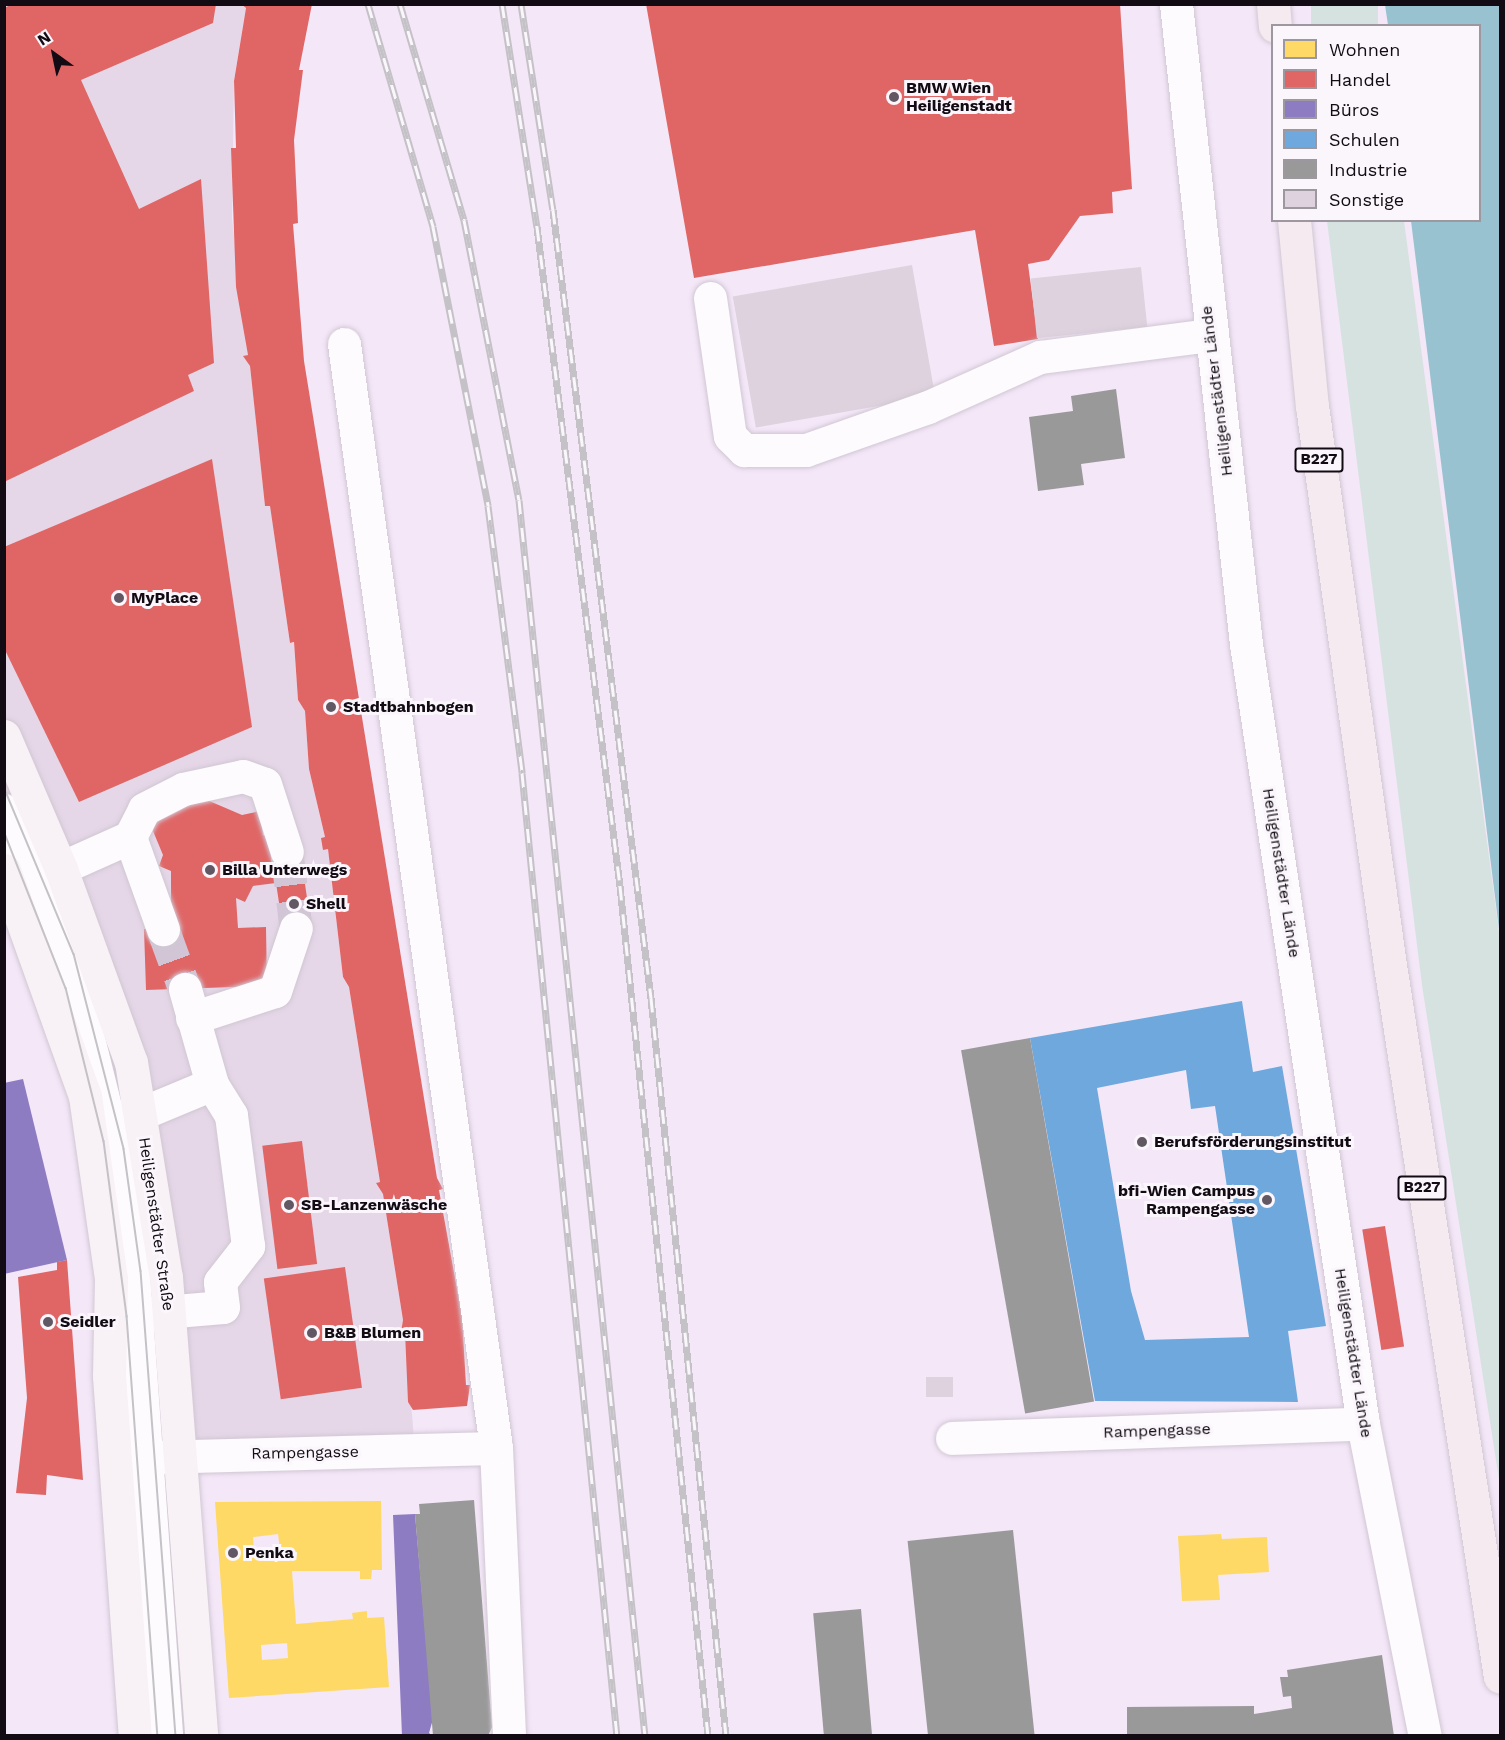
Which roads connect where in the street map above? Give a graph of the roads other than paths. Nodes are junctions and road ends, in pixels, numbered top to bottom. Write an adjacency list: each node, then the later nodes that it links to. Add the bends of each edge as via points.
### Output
1 (1176, 4): 4 (street, Heiligenstädter Lände)
2 (1294, 222): 23 (highway, B227, via 1312,406 1392,977)
3 (710, 298): 4 (street, via 730,436 744,450 806,450 928,407 1041,357)
4 (1210, 335): 17 (street, Heiligenstädter Lände, via 1246,644)
5 (344, 345): 19 (street)
6 (4, 736): 10 (main road, Heiligenstädter Straße)
7 (4, 810): 10 (street)
8 (130, 837): 9 (street, via 144,809 183,789 243,776 265,784); 10 (street); 12 (street)
9 (286, 852)
10 (29, 877): 14 (main road, Heiligenstädter Straße, via 85,1096); 14 (main road, Heiligenstädter Straße, via 131,1062)
11 (296, 928): 13 (street, via 275,991 189,1004)
12 (163, 929)
13 (213, 1084): 14 (street); 15 (street, via 231,1115 248,1246 220,1282 223,1306)
14 (113, 1118): 15 (main road, Heiligenstädter Straße); 16 (main road, Heiligenstädter Straße, via 111,1279)
15 (168, 1312): 16 (street); 20 (main road, Heiligenstädter Straße)
16 (123, 1316): 21 (street); 22 (main road, Heiligenstädter Straße)
17 (1363, 1424): 18 (street, Rampengasse); 28 (street, Heiligenstädter Lände)
18 (951, 1438)
19 (496, 1448): 20 (street, Rampengasse); 27 (street)
20 (182, 1455): 21 (street, Rampengasse); 26 (main road, Heiligenstädter Straße)
21 (146, 1457): 22 (street, Rampengasse); 25 (street)
22 (114, 1459): 24 (main road, Heiligenstädter Straße)
23 (1500, 1677)
24 (135, 1736)
25 (166, 1736)
26 (201, 1736)
27 (508, 1736)
28 (1425, 1736)

